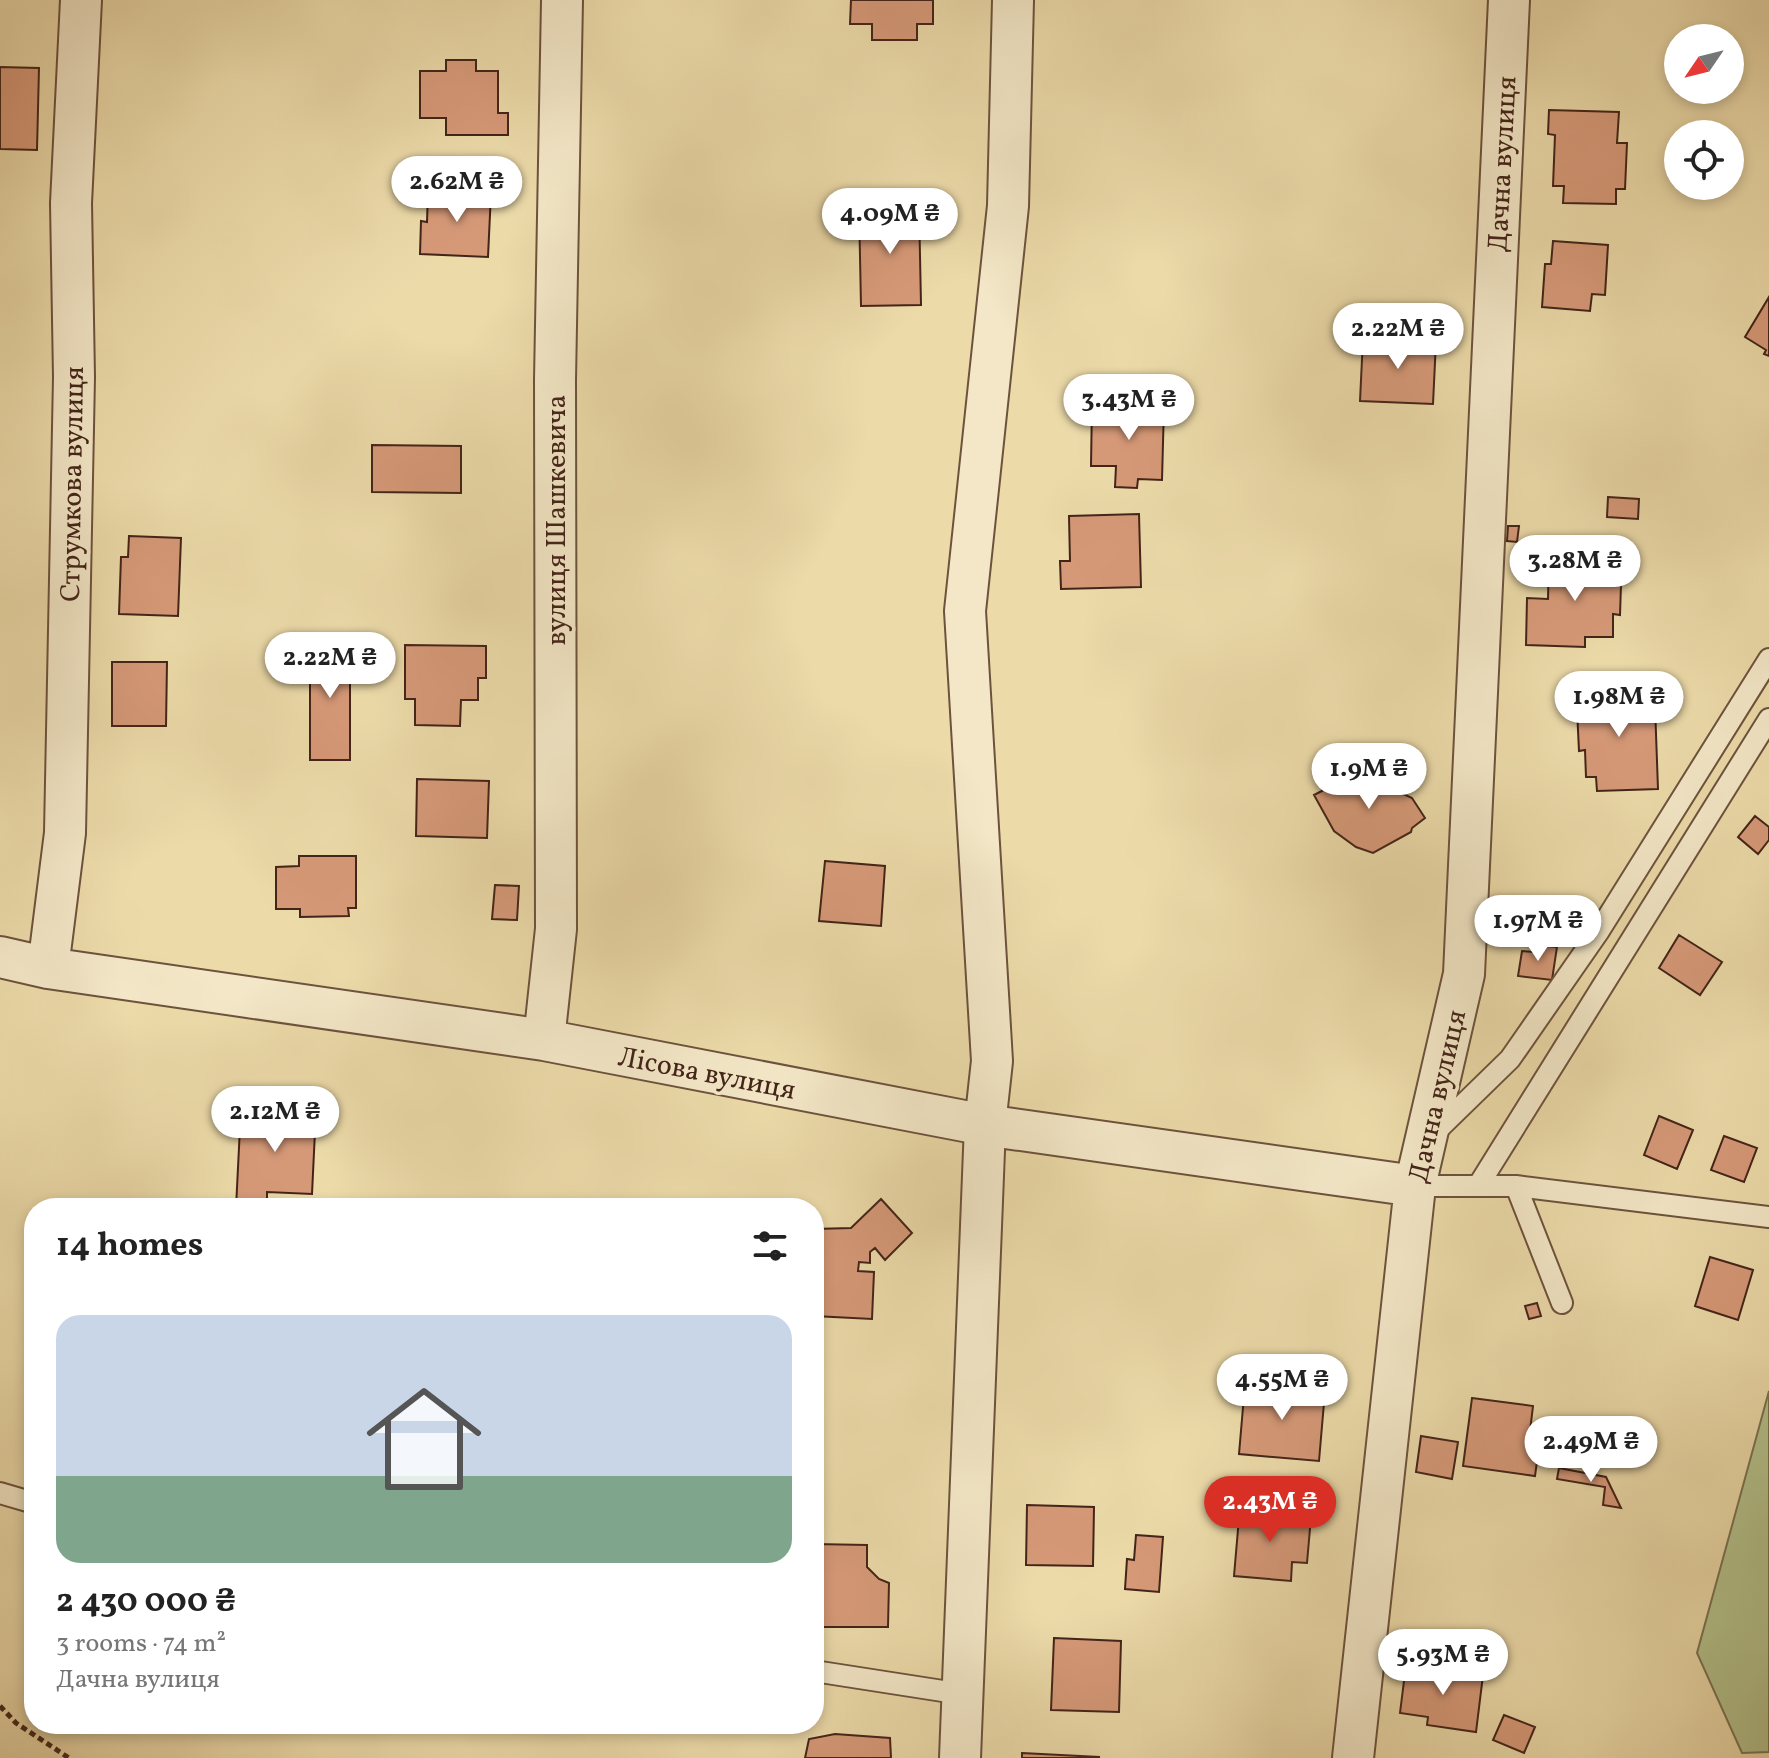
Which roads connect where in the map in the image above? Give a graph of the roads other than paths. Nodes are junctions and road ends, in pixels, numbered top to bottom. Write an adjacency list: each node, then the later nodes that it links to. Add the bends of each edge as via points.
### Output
1 (81, 0): 8 (street, Струмкова вулиця, via 71,203 74,377 65,833)
2 (562, 0): 9 (street, вулиця Шашкевича, via 555,380 556,929)
3 (1013, 0): 10 (street, via 1008,206 965,611 992,1061)
4 (1509, 0): 11 (street, Дачна вулиця, via 1464,974)
5 (1769, 659): 11 (lane, via 1599,931 1510,1059)
6 (1769, 719): 13 (lane)
7 (0, 957): 8 (street, Лісова вулиця)
8 (48, 968): 9 (street, Лісова вулиця)
9 (544, 1040): 10 (street, Лісова вулиця)
10 (985, 1125): 12 (street, Лісова вулиця); 20 (street)
11 (1425, 1143): 12 (street, Дачна вулиця)
12 (1415, 1186): 13 (lane); 22 (street, Дачна вулиця)
13 (1478, 1186): 14 (lane)
14 (1516, 1186): 15 (lane); 16 (lane)
15 (1769, 1217)
16 (1562, 1303)
17 (0, 1493): 18 (lane)
18 (24, 1500)
19 (824, 1673): 20 (lane)
20 (962, 1694): 21 (street)
21 (960, 1758)
22 (1353, 1758)

